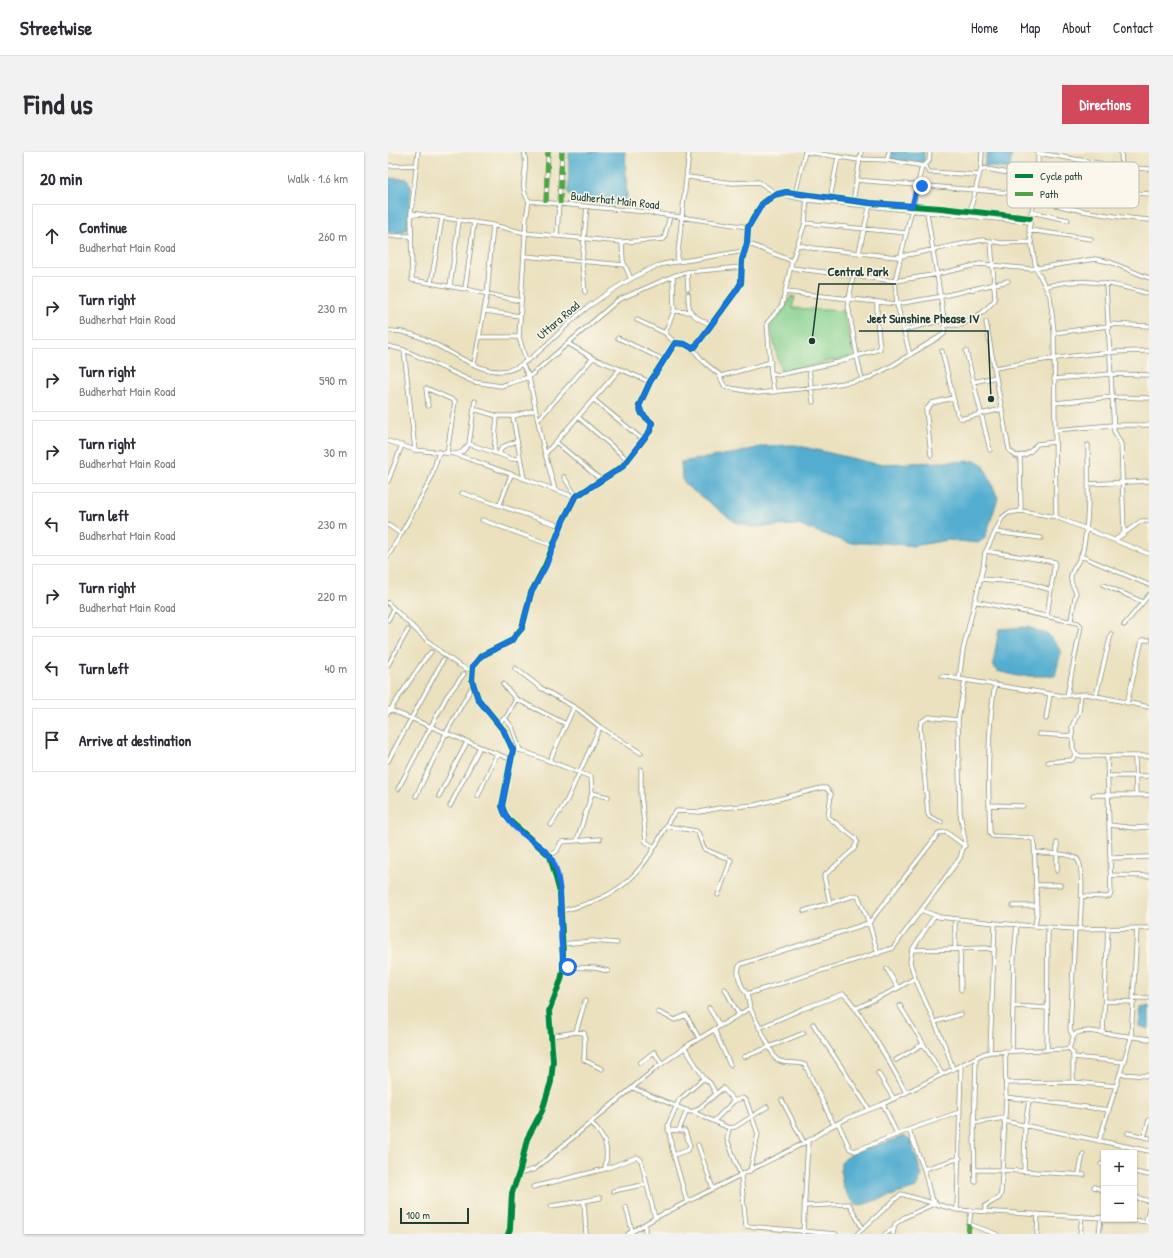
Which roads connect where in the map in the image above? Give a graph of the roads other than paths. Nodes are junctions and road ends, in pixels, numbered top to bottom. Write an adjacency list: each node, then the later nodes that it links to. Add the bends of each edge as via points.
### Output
1 (418, 152): 18 (street)
2 (524, 152): 38 (street, via 526,157 523,188)
3 (548, 152): 40 (street)
4 (562, 152): 42 (street)
5 (690, 152): 26 (street)
6 (806, 152): 13 (street); 30 (street)
7 (861, 152): 14 (street)
8 (889, 152): 15 (street)
9 (930, 152): 20 (street, via 929,161)
10 (982, 152): 21 (street)
11 (1038, 152): 16 (street)
12 (1121, 152): 17 (street)
13 (838, 157): 14 (street); 39 (street)
14 (859, 159): 15 (street); 27 (street)
15 (887, 160): 20 (street)
16 (1094, 162)
17 (1122, 162)
18 (417, 165): 19 (street); 51 (street)
19 (388, 166)
20 (923, 166): 25 (street, via 929,172); 28 (street)
21 (981, 168): 24 (street); 25 (street)
22 (1139, 168): 23 (street)
23 (1149, 169)
24 (1007, 172)
25 (979, 175): 29 (street)
26 (688, 176): 33 (street, via 733,183 759,182); 55 (street)
27 (856, 180): 28 (street); 41 (street)
28 (917, 186): 29 (street); 46 (street)
29 (975, 190): 31 (street); 49 (street)
30 (796, 193): 33 (street); 35 (street); 36 (street)
31 (1007, 193)
32 (1139, 193): 34 (street)
33 (776, 194): 36 (street); 63 (street, via 762,204)
34 (1149, 194)
35 (808, 195): 37 (street); 39 (street)
36 (795, 198): 37 (street)
37 (807, 200): 39 (street); 61 (street)
38 (530, 201): 40 (street, Budherhat Main Road); 66 (street)
39 (830, 201): 41 (street)
40 (546, 202): 42 (street, Budherhat Main Road)
41 (853, 203): 43 (street)
42 (560, 204): 44 (street, Budherhat Main Road); 68 (street)
43 (870, 205): 46 (street); 64 (street)
44 (587, 206): 53 (street, Budherhat Main Road); 71 (street)
45 (926, 207): 46 (street); 49 (street); 52 (street)
46 (912, 208): 52 (street); 67 (street)
47 (1032, 208): 50 (street)
48 (1067, 208): 58 (street, via 1120,218)
49 (970, 211): 56 (street)
50 (1031, 212): 56 (street); 57 (street)
51 (411, 213): 54 (street); 70 (street)
52 (927, 213): 56 (street); 78 (street)
53 (670, 216): 55 (street, Budherhat Main Road); 74 (street, via 664,239)
54 (442, 218): 59 (street); 99 (street)
55 (682, 218): 63 (street, Budherhat Main Road); 85 (street)
56 (1030, 220): 65 (street)
57 (1068, 220)
58 (1149, 220)
59 (459, 221): 60 (street); 102 (street)
60 (474, 223): 62 (street); 104 (street)
61 (805, 223): 64 (street); 77 (street)
62 (493, 225): 66 (street); 110 (street)
63 (748, 228): 76 (street)
64 (864, 230): 67 (street); 80 (street)
65 (1029, 230): 72 (street); 75 (street)
66 (525, 233): 68 (street); 81 (street)
67 (906, 234): 82 (street)
68 (557, 235): 71 (street)
69 (388, 236): 70 (street)
70 (411, 236): 99 (street, via 412,280)
71 (584, 238): 74 (street); 84 (street)
72 (1091, 239)
73 (991, 241): 75 (street); 78 (street, via 982,240); 87 (street)
74 (622, 242): 86 (street)
75 (1031, 242): 90 (street)
76 (747, 243): 79 (street); 83 (street)
77 (799, 245): 80 (street); 83 (street)
78 (934, 250): 82 (street); 92 (street)
79 (743, 252): 85 (street, Uttara Road); 88 (street)
80 (859, 252): 82 (street)
81 (524, 256): 84 (street); 113 (street)
82 (901, 256): 97 (street)
83 (792, 261): 89 (street)
84 (582, 262): 86 (street); 106 (street)
85 (677, 262): 96 (street, Uttara Road, via 657,266)
86 (624, 265): 96 (street)
87 (993, 265): 90 (street, via 1025,270); 92 (street, via 980,264); 100 (street)
88 (742, 267): 91 (street); 123 (street, via 741,283)
89 (791, 268): 94 (street); 107 (street)
90 (1036, 268): 95 (street, via 1095,259 1110,262); 103 (street)
91 (687, 272): 93 (street); 105 (street)
92 (938, 274): 97 (street); 111 (street)
93 (673, 276): 117 (street); 135 (street, via 618,300)
94 (853, 276): 97 (street); 112 (street)
95 (1149, 278)
96 (631, 279): 148 (street, Uttara Road, via 590,305)
97 (895, 281): 115 (street)
98 (1008, 281): 100 (street)
99 (431, 283): 102 (street)
100 (995, 284): 111 (street); 124 (street, via 995,300 982,313 962,326)
101 (1106, 285): 103 (street, via 1084,281); 109 (street); 125 (street)
102 (450, 286): 104 (street)
103 (1046, 286): 130 (street, via 1052,304)
104 (465, 289): 110 (street)
105 (688, 289)
106 (585, 292)
107 (785, 292): 112 (street); 149 (street, via 782,305 767,323)
108 (688, 294): 118 (street)
109 (1149, 294)
110 (488, 295): 113 (street); 116 (street)
111 (941, 297): 115 (street); 121 (street)
112 (848, 299): 114 (street); 144 (street)
113 (521, 301): 119 (street)
114 (878, 302): 115 (street); 144 (street, via 880,349)
115 (897, 304): 127 (street)
116 (484, 311): 119 (street); 131 (street)
117 (674, 311): 118 (street); 129 (street)
118 (690, 312): 123 (street)
119 (520, 316): 132 (street)
120 (637, 320): 129 (street)
121 (944, 320): 124 (street); 127 (street)
122 (986, 322): 153 (street)
123 (710, 325): 137 (street, via 699,343)
124 (945, 325): 143 (street, via 944,334)
125 (1108, 325): 126 (street); 130 (street); 141 (street)
126 (1149, 326)
127 (904, 330): 143 (street)
128 (388, 331): 150 (street, Uttara Road, via 396,330 418,336)
129 (665, 333): 134 (street)
130 (1054, 333): 146 (street)
131 (480, 337): 132 (street); 150 (street)
132 (519, 337): 148 (street)
133 (618, 338): 147 (street)
134 (675, 343): 137 (street); 147 (street)
135 (569, 344): 145 (street); 160 (street)
136 (388, 346): 138 (street)
137 (692, 348): 158 (street)
138 (404, 350): 160 (street, via 474,382 501,386); 194 (street)
139 (942, 351): 168 (street)
140 (966, 351): 164 (street)
141 (1110, 351): 142 (street); 146 (street); 156 (street)
142 (1149, 351)
143 (910, 355): 162 (street)
144 (857, 356): 152 (street); 162 (street)
145 (593, 358): 154 (street); 182 (street)
146 (1053, 358): 153 (street); 161 (street)
147 (664, 360): 163 (street)
148 (526, 361): 151 (street, Uttara Road)
149 (771, 362): 155 (street); 158 (street, via 724,376)
150 (474, 364): 151 (street, Uttara Road, via 492,370 509,370)
151 (522, 364): 160 (street)
152 (809, 368): 155 (street); 165 (street)
153 (994, 368): 159 (street)
154 (620, 369): 163 (street); 170 (street)
155 (771, 374): 166 (street)
156 (1110, 374): 157 (street); 161 (street); 167 (street)
157 (1149, 374)
158 (719, 375): 166 (street, via 725,388 758,393)
159 (996, 376): 164 (street); 175 (street)
160 (529, 377): 177 (street)
161 (1054, 378): 173 (street)
162 (862, 380): 165 (street)
163 (650, 382): 186 (street, via 639,406 652,423)
164 (973, 382): 178 (street)
165 (813, 390): 166 (street); 171 (street)
166 (774, 392)
167 (1112, 397): 169 (street); 173 (street); 184 (street)
168 (953, 398): 178 (street, via 960,418); 202 (street, via 932,403 926,410)
169 (1149, 398)
170 (593, 399): 181 (street); 186 (street)
171 (813, 400)
172 (475, 401): 176 (street)
173 (1055, 404): 185 (street)
174 (428, 406): 197 (street, via 426,388 455,401)
175 (1002, 409): 178 (street); 203 (street, via 1009,450)
176 (474, 410): 179 (street); 191 (street)
177 (535, 410): 180 (street); 182 (street)
178 (980, 415): 195 (street)
179 (498, 416): 180 (street); 198 (street)
180 (514, 416): 188 (street)
181 (578, 417): 189 (street); 205 (street)
182 (538, 420): 199 (street)
183 (1149, 424): 184 (street)
184 (1114, 425): 185 (street); 212 (street, via 1114,434 1122,444)
185 (1055, 430): 190 (street)
186 (643, 440): 205 (street)
187 (388, 441): 192 (street)
188 (517, 441): 201 (street, via 502,447); 204 (street)
189 (556, 442): 199 (street); 209 (street)
190 (1056, 442): 203 (street, via 1037,444 1030,453); 219 (street)
191 (469, 444): 198 (street); 200 (street, via 462,452)
192 (402, 445): 194 (street); 210 (street)
193 (1088, 445): 213 (street)
194 (415, 450): 196 (street)
195 (990, 450)
196 (439, 452): 197 (street); 227 (street, via 430,481)
197 (447, 453): 200 (street)
198 (494, 453): 201 (street)
199 (546, 453): 214 (street)
200 (455, 454): 206 (street)
201 (499, 454): 204 (street, via 512,459)
202 (931, 455)
203 (1020, 456): 218 (street)
204 (520, 458): 208 (street)
205 (628, 460): 209 (street)
206 (511, 475): 208 (street); 217 (street)
207 (564, 477): 216 (street)
208 (524, 479): 214 (street)
209 (601, 480): 216 (street)
210 (388, 481)
211 (1149, 481): 212 (street)
212 (1122, 483): 213 (street); 226 (street)
213 (1089, 484): 224 (street)
214 (555, 490): 216 (street)
215 (462, 493): 217 (street)
216 (575, 497): 223 (street)
217 (500, 504): 223 (street)
218 (1021, 511): 219 (street); 225 (street, via 1008,513 1002,518)
219 (1056, 517): 224 (street)
220 (482, 520): 230 (street)
221 (1149, 521): 226 (street, via 1141,521)
222 (388, 525): 227 (street)
223 (561, 526): 230 (street)
224 (1087, 529): 229 (street); 234 (street)
225 (995, 532): 228 (street); 231 (street)
226 (1124, 533): 229 (street)
227 (400, 534): 233 (street)
228 (1041, 538)
229 (1115, 540): 232 (street)
230 (554, 546): 255 (street, via 531,593 522,628 517,636 504,646 481,656)
231 (986, 551): 235 (street); 238 (street, via 1055,562)
232 (1149, 554)
233 (388, 556)
234 (1081, 556): 237 (street); 246 (street, via 1070,578 1076,592)
235 (980, 578): 238 (street, via 1028,583); 240 (street)
236 (1104, 585): 241 (street)
237 (1149, 585)
238 (1051, 590): 244 (street)
239 (1149, 595): 241 (street)
240 (974, 601): 244 (street); 258 (street)
241 (1143, 602): 247 (street)
242 (388, 603): 243 (street)
243 (394, 608): 245 (street); 255 (street, via 445,656 466,670)
244 (1047, 616): 246 (street)
245 (388, 620)
246 (1071, 620): 265 (street, via 1081,626)
247 (1124, 625)
248 (408, 630): 253 (street)
249 (1111, 634): 266 (street)
250 (1149, 640): 268 (street, via 1142,640)
251 (431, 652): 271 (street)
252 (443, 660): 272 (street)
253 (388, 665)
254 (515, 668): 269 (street, via 541,688)
255 (472, 670): 262 (street)
256 (464, 674): 278 (street, via 446,696)
257 (942, 676): 258 (street)
258 (959, 679): 259 (street)
259 (965, 680): 261 (street); 275 (street)
260 (503, 684): 267 (street)
261 (995, 684): 263 (street); 312 (street, via 991,711)
262 (473, 685): 276 (street, via 480,704); 280 (street)
263 (1050, 694): 265 (street); 274 (street)
264 (1081, 694): 265 (street); 266 (street); 282 (street, via 1079,712 1072,726)
265 (1067, 696)
266 (1096, 696): 268 (street)
267 (516, 698): 273 (street); 277 (street)
268 (1127, 702): 270 (street)
269 (574, 707): 277 (street); 279 (street)
270 (1149, 707)
271 (388, 711): 272 (street)
272 (410, 718): 278 (street); 293 (street)
273 (504, 718): 276 (street); 286 (street, via 512,727)
274 (1046, 719)
275 (958, 720): 315 (street, via 929,717 921,722 920,728 928,814); 323 (street, via 960,813)
276 (498, 724): 285 (street)
277 (566, 724): 295 (street)
278 (430, 726): 280 (street); 302 (street)
279 (600, 727): 287 (street); 298 (street)
280 (446, 733): 283 (street); 308 (street)
281 (1039, 734): 282 (street)
282 (1072, 736): 289 (street, via 1073,750)
283 (467, 742): 284 (street); 309 (street)
284 (480, 747): 288 (street); 313 (street)
285 (513, 750): 286 (street); 294 (street)
286 (520, 750): 295 (street)
287 (641, 753)
288 (497, 754): 294 (street); 310 (street)
289 (1076, 754): 290 (street); 296 (street, via 1072,760)
290 (1107, 756): 291 (street); 299 (street)
291 (1135, 756): 292 (street); 300 (street)
292 (1149, 756)
293 (388, 760)
294 (512, 760): 327 (street, via 503,801 504,814 520,832)
295 (550, 760): 298 (street)
296 (1048, 762)
297 (642, 769): 324 (street, via 641,794 646,842)
298 (579, 772): 303 (street, via 591,777); 316 (street, via 567,800)
299 (1107, 776): 300 (street); 305 (street)
300 (1136, 776): 301 (street); 306 (street)
301 (1149, 776)
302 (398, 789)
303 (592, 793): 311 (street); 321 (street)
304 (1093, 795): 305 (street)
305 (1108, 795): 306 (street); 317 (street)
306 (1136, 795): 307 (street)
307 (1149, 795)
308 (416, 796)
309 (439, 796)
310 (478, 796)
311 (608, 797)
312 (989, 805): 314 (street); 325 (street, via 992,836 1032,838)
313 (450, 806)
314 (1022, 806)
315 (941, 822)
316 (551, 825)
317 (1108, 825): 319 (street); 329 (street)
318 (666, 826): 324 (street); 335 (street, via 696,831 704,849 731,860); 337 (street, via 677,811 700,812 755,805 815,788 826,788 831,794 828,817 857,842 854,849 824,876)
319 (1149, 827)
320 (600, 839): 321 (street)
321 (577, 840): 327 (street, via 561,842 558,852)
322 (1056, 843): 326 (street)
323 (965, 846): 340 (street, via 960,858); 345 (street, via 946,832 939,833)
324 (654, 847): 342 (street, via 641,868 618,890 596,902)
325 (1035, 852): 326 (street); 333 (street)
326 (1056, 854): 330 (street); 336 (street, via 1076,858 1080,862)
327 (550, 856): 342 (street, via 558,880)
328 (1149, 857): 329 (street)
329 (1110, 858): 331 (street)
330 (1057, 871)
331 (1111, 875): 332 (street); 336 (street, via 1110,896)
332 (1149, 876)
333 (1036, 885): 334 (street); 339 (street)
334 (1060, 885)
335 (718, 896)
336 (1081, 896): 350 (street)
337 (830, 904): 341 (street); 345 (street, via 858,896)
338 (1013, 906): 339 (street)
339 (1036, 906): 348 (street)
340 (921, 910): 343 (street); 361 (street, via 893,948)
341 (804, 911)
342 (561, 912): 356 (street)
343 (935, 915): 344 (street); 359 (street)
344 (955, 919): 346 (street); 357 (street)
345 (869, 923): 361 (street); 369 (street, via 741,964 738,971)
346 (995, 923): 347 (street); 360 (street)
347 (1017, 924): 348 (street); 375 (street)
348 (1035, 925): 349 (street)
349 (1048, 926): 354 (street); 378 (street)
350 (1080, 928): 351 (street); 354 (street)
351 (1108, 928): 352 (street); 371 (street)
352 (1137, 928): 353 (street); 372 (street)
353 (1149, 928)
354 (1075, 929): 392 (street, via 1070,1030)
355 (617, 943): 356 (street, via 592,941)
356 (562, 944): 362 (street)
357 (955, 946)
358 (960, 949): 359 (street); 360 (street); 368 (street)
359 (912, 950): 365 (street, via 910,962)
360 (994, 950): 403 (street)
361 (878, 954): 369 (street)
362 (563, 967): 364 (street); 391 (street, via 561,980 549,1011)
363 (887, 969): 366 (street)
364 (608, 971)
365 (914, 978): 366 (street); 383 (street)
366 (898, 988): 379 (street)
367 (724, 989): 381 (street)
368 (960, 990)
369 (747, 994): 377 (street)
370 (1149, 998): 372 (street)
371 (1105, 1000): 372 (street); 390 (street)
372 (1134, 1000): 394 (street)
373 (585, 1001): 388 (street)
374 (900, 1006): 396 (street)
375 (1014, 1006): 378 (street); 402 (street)
376 (709, 1008): 385 (street)
377 (750, 1008): 381 (street); 386 (street)
378 (1047, 1008): 400 (street)
379 (855, 1009): 386 (street, via 842,994); 424 (street)
380 (658, 1012): 393 (street, via 675,1020 686,1015)
381 (739, 1014): 385 (street)
382 (961, 1014): 383 (street)
383 (935, 1022): 414 (street)
384 (813, 1024): 434 (street)
385 (720, 1026): 387 (street)
386 (759, 1028): 398 (street)
387 (714, 1030): 393 (street); 411 (street)
388 (576, 1032): 391 (street); 413 (street, via 585,1036 584,1060)
389 (804, 1033): 398 (street)
390 (1103, 1033): 392 (street, via 1079,1031); 394 (street)
391 (551, 1036): 470 (street, via 554,1071 542,1111 527,1139)
392 (1073, 1036): 399 (street)
393 (699, 1038): 397 (street)
394 (1131, 1038): 395 (street); 408 (street)
395 (1149, 1039)
396 (924, 1044): 407 (street); 416 (street)
397 (685, 1048): 410 (street); 419 (street)
398 (769, 1048): 404 (street); 446 (street, via 780,1062 805,1065)
399 (1069, 1048): 400 (street); 406 (street)
400 (1047, 1050): 402 (street)
401 (1006, 1051): 402 (street); 403 (street); 421 (street)
402 (1012, 1051)
403 (990, 1052): 405 (street)
404 (744, 1057)
405 (976, 1057): 412 (street); 445 (street)
406 (1073, 1057): 408 (street); 420 (street)
407 (896, 1060)
408 (1124, 1062): 417 (street)
409 (640, 1063): 410 (street, via 654,1052)
410 (662, 1064): 423 (street)
411 (730, 1065)
412 (961, 1065): 414 (street); 438 (street)
413 (602, 1069)
414 (953, 1069): 416 (street)
415 (878, 1074): 427 (street)
416 (942, 1074): 424 (street)
417 (1120, 1074): 418 (street); 422 (street)
418 (1149, 1076)
419 (704, 1078): 425 (street); 432 (street, via 679,1100)
420 (1073, 1082): 421 (street); 422 (street)
421 (1006, 1083): 426 (street)
422 (1116, 1086): 436 (street)
423 (634, 1088): 432 (street); 443 (street)
424 (906, 1093): 427 (street)
425 (716, 1094): 430 (street, via 723,1088); 437 (street)
426 (1006, 1097): 429 (street); 440 (street)
427 (894, 1099): 431 (street)
428 (782, 1100): 457 (street)
429 (1029, 1100): 436 (street); 447 (street)
430 (734, 1101): 439 (street, via 742,1098 746,1100); 442 (street)
431 (883, 1104): 434 (street); 453 (street)
432 (676, 1106): 435 (street); 449 (street)
433 (767, 1107): 439 (street)
434 (869, 1109): 444 (street)
435 (686, 1110): 437 (street); 450 (street)
436 (1109, 1110): 456 (street)
437 (693, 1112): 442 (street)
438 (960, 1112): 451 (street); 462 (street)
439 (752, 1114): 448 (street, via 735,1127); 467 (street, via 758,1134)
440 (1004, 1119): 445 (street); 447 (street); 466 (street)
441 (1149, 1120): 454 (street)
442 (714, 1121): 448 (street)
443 (591, 1122): 463 (street, via 606,1142); 470 (street, via 529,1172)
444 (838, 1123): 446 (street); 453 (street, via 852,1152)
445 (974, 1123): 465 (street)
446 (834, 1125): 455 (street)
447 (1025, 1126): 456 (street); 468 (street)
448 (729, 1128): 472 (street, via 727,1139)
449 (668, 1130): 450 (street); 461 (street)
450 (679, 1130): 461 (street, via 685,1131 690,1148)
451 (909, 1130): 453 (street); 464 (street)
452 (1128, 1133): 454 (street)
453 (897, 1134)
454 (1147, 1137)
455 (808, 1141): 457 (street); 487 (street)
456 (1100, 1141): 459 (street)
457 (804, 1144): 467 (street)
458 (698, 1145): 477 (street)
459 (1149, 1151)
460 (1083, 1154): 468 (street, via 1081,1175)
461 (674, 1155): 484 (street)
462 (960, 1158): 464 (street); 490 (street)
463 (606, 1169): 474 (street, via 637,1157 641,1160); 475 (street)
464 (924, 1169): 485 (street, via 931,1198)
465 (975, 1170): 466 (street); 473 (street)
466 (1002, 1170): 468 (street); 492 (street, via 1002,1193 999,1198 985,1206)
467 (750, 1171): 472 (street)
468 (1024, 1172)
469 (1137, 1173): 471 (street)
470 (518, 1174): 506 (street, via 512,1193)
471 (1149, 1175)
472 (740, 1176): 477 (street); 505 (street, via 746,1226)
473 (975, 1182)
474 (647, 1184): 479 (street); 496 (street)
475 (533, 1187)
476 (1094, 1187): 478 (street)
477 (713, 1189): 484 (street)
478 (1101, 1189)
479 (613, 1191)
480 (600, 1198): 482 (street)
481 (1137, 1198): 483 (street)
482 (584, 1201): 486 (street); 507 (street)
483 (1149, 1201)
484 (687, 1202): 496 (street)
485 (936, 1203): 490 (street); 502 (street, via 905,1217); 503 (street, via 901,1194)
486 (551, 1206)
487 (804, 1206): 503 (street, via 849,1204); 505 (street)
488 (626, 1207): 504 (street)
489 (1149, 1208): 499 (street)
490 (957, 1210): 491 (street)
491 (970, 1210): 492 (street); 501 (street)
492 (985, 1211): 493 (street)
493 (1038, 1214): 494 (street); 516 (street)
494 (1082, 1216): 495 (street); 517 (street)
495 (1101, 1217)
496 (655, 1218): 500 (street)
497 (1137, 1221): 499 (street)
498 (1101, 1222): 518 (street)
499 (1147, 1222)
500 (645, 1224): 504 (street); 509 (street)
501 (969, 1224): 514 (street); 515 (street)
502 (894, 1228): 512 (street); 513 (street)
503 (863, 1229): 511 (street)
504 (632, 1231): 508 (street)
505 (803, 1233): 510 (street)
506 (508, 1234)
507 (586, 1234)
508 (628, 1234)
509 (645, 1234)
510 (836, 1234)
511 (858, 1234)
512 (885, 1234)
513 (893, 1234)
514 (968, 1234)
515 (996, 1234)
516 (1037, 1234)
517 (1080, 1234)
518 (1099, 1234)

